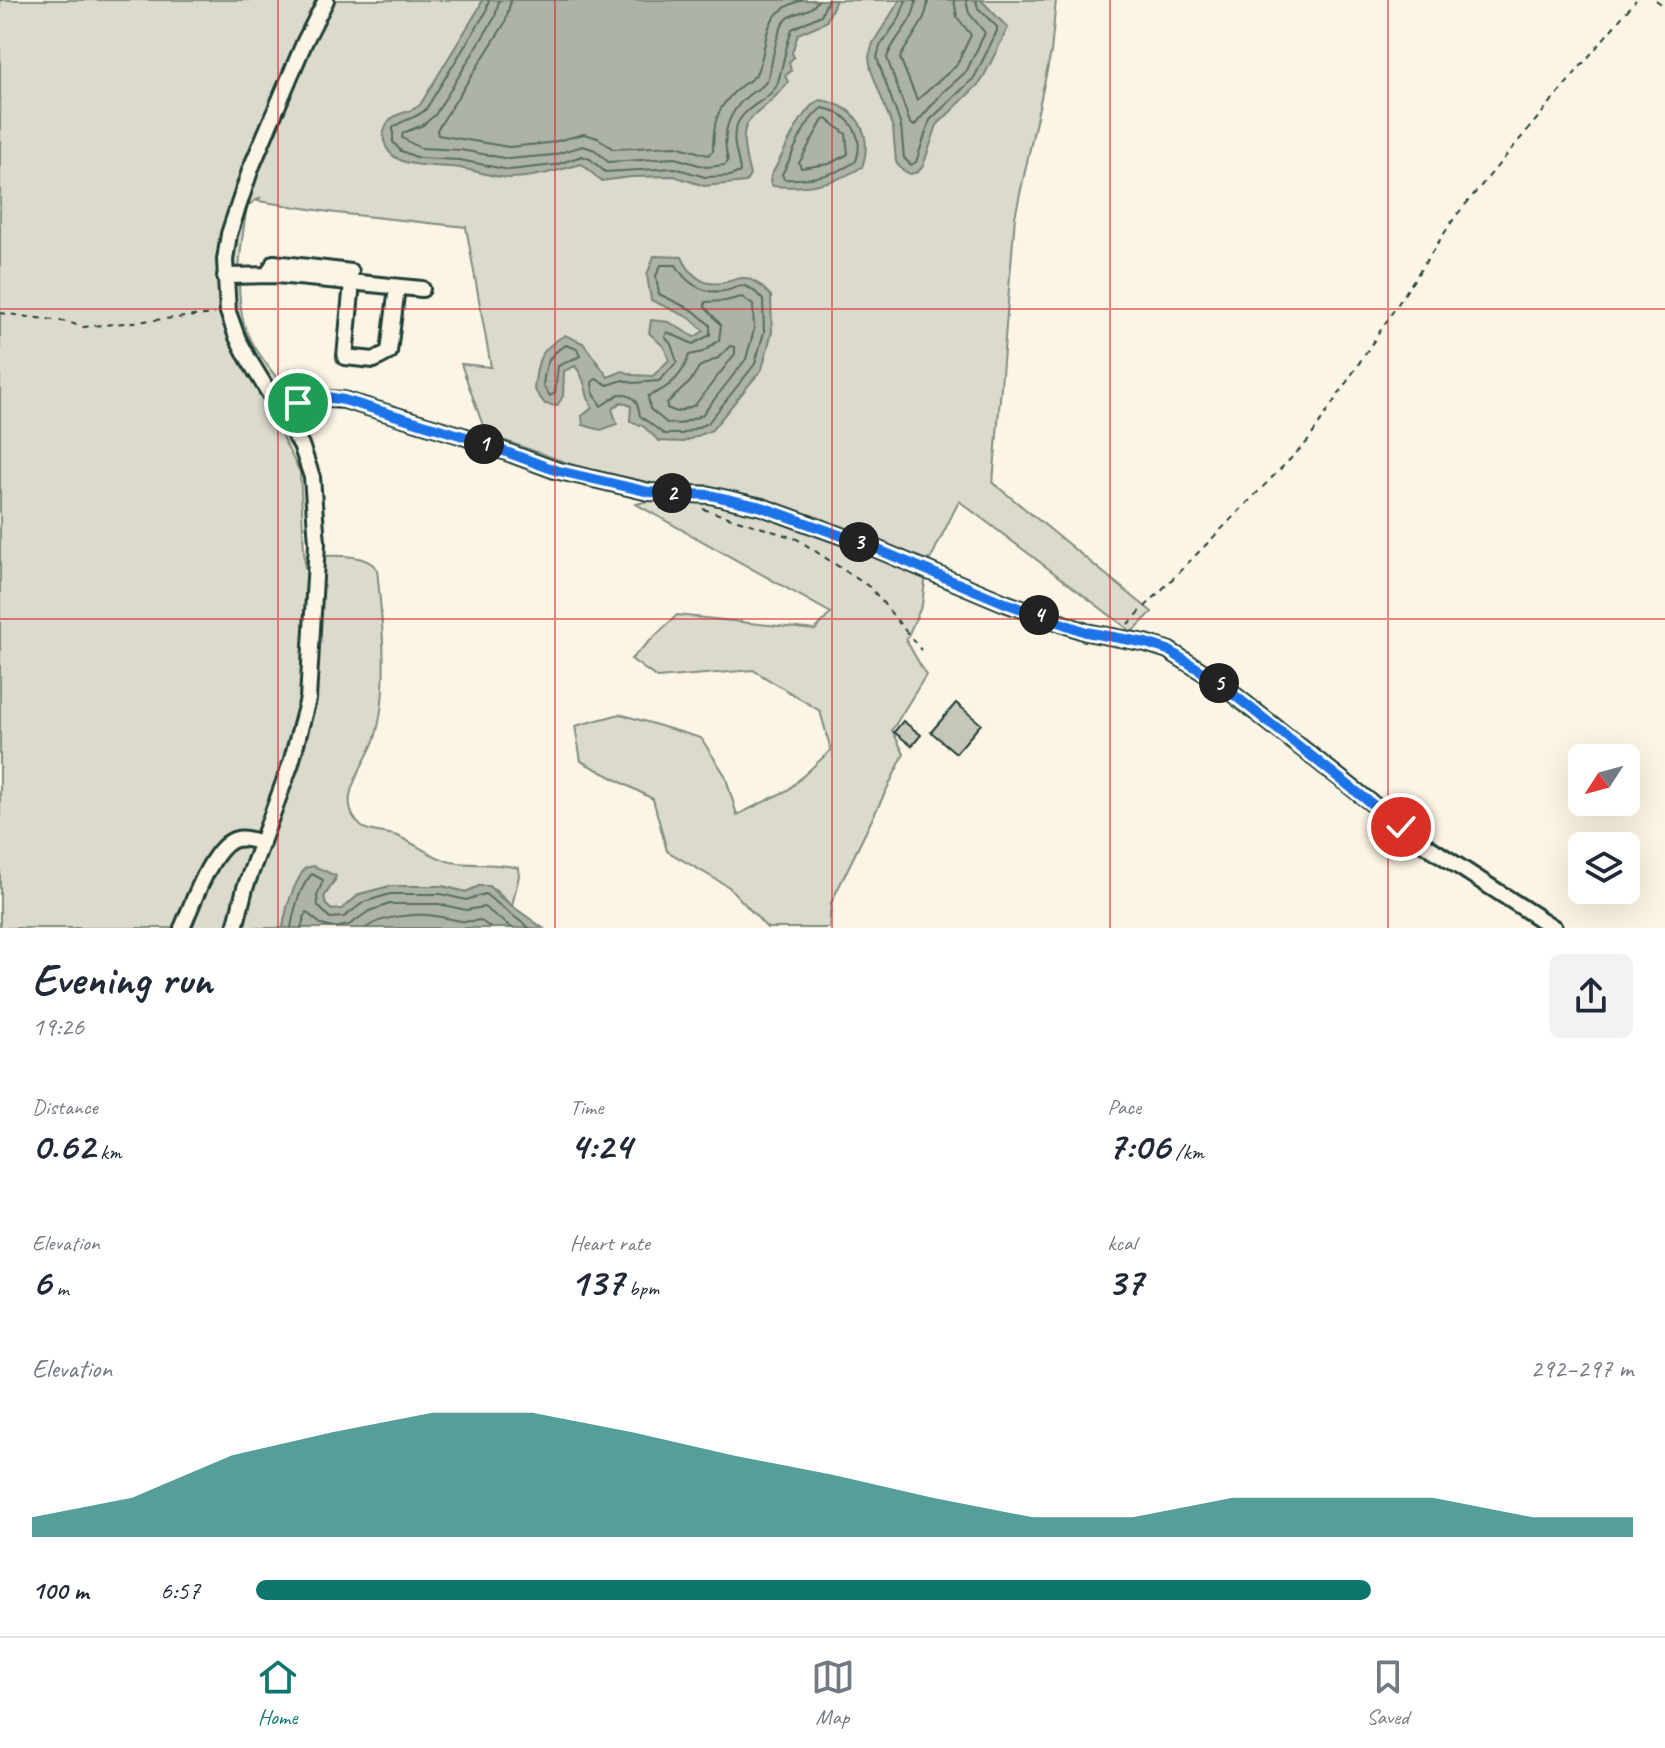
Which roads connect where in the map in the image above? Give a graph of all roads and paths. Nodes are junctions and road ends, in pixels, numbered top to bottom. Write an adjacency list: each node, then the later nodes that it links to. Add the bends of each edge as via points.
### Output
1 (326, 0): 5 (street, via 236,209)
2 (1636, 0): 13 (path, via 1455,217 1308,441)
3 (1656, 0): 4 (path)
4 (1665, 7)
5 (225, 276): 6 (street); 9 (street)
6 (352, 277): 7 (street); 7 (street, via 345,357 374,360 389,352)
7 (397, 287): 8 (street)
8 (422, 289)
9 (228, 312): 10 (path, via 83,327); 11 (street, via 249,360)
10 (0, 313)
11 (282, 411): 13 (street, via 314,398 344,400 555,470 649,492 710,495 762,507 1005,603); 15 (street, via 312,477 315,609 308,699)
12 (693, 506): 14 (path, via 797,539 871,588)
13 (1115, 637): 18 (street, via 1168,650 1195,666 1411,835)
14 (921, 650)
15 (262, 843): 16 (street, via 239,838 219,852); 17 (street)
16 (182, 928)
17 (235, 928)
18 (1554, 928)

